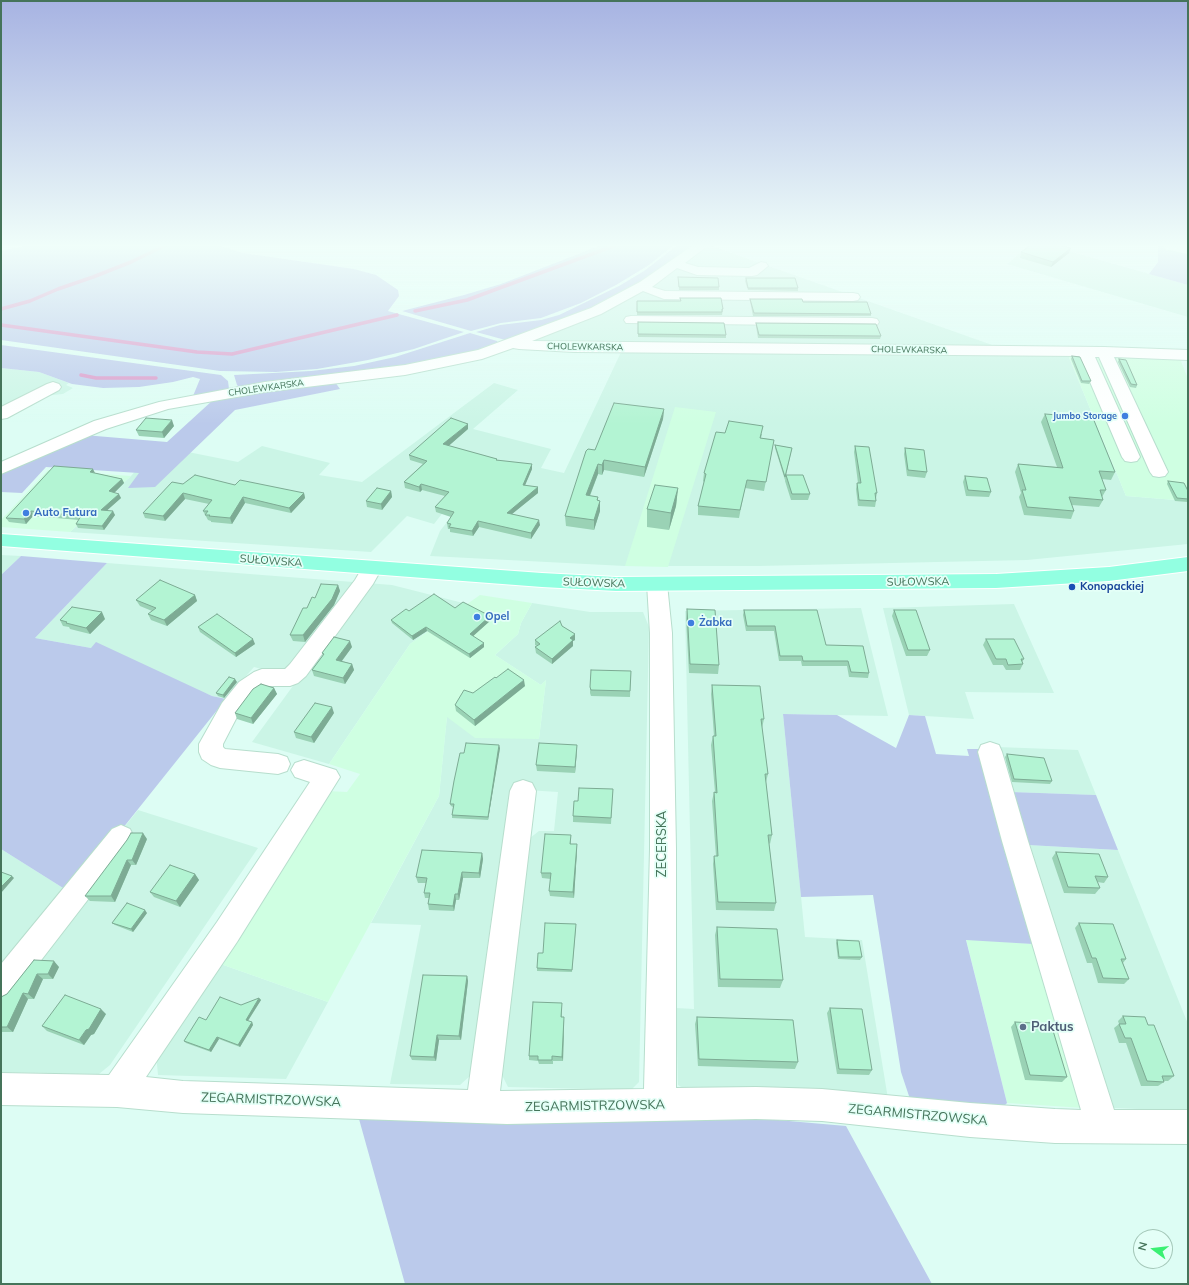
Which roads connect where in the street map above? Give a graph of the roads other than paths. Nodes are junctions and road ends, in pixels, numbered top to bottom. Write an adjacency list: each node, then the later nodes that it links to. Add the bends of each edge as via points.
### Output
1 (609, 304): 6 (street)
2 (734, 304): 4 (street)
3 (631, 320): 4 (street)
4 (737, 320): 5 (street); 7 (street)
5 (872, 322)
6 (513, 344): 7 (street, CHOLEWKARSKA, via 545,347); 18 (street, CHOLEWKARSKA, via 450,362 412,369 265,386 165,405 100,425)
7 (742, 349): 8 (street, CHOLEWKARSKA)
8 (1085, 352): 9 (street, CHOLEWKARSKA); 12 (street)
9 (1104, 352): 10 (street, CHOLEWKARSKA); 13 (street)
10 (1188, 355)
11 (53, 387): 14 (street)
12 (1104, 396): 13 (street); 15 (street)
13 (1131, 398): 16 (street)
14 (1, 414)
15 (1122, 438): 16 (street); 17 (street)
16 (1150, 441): 19 (street)
17 (1131, 457)
18 (1, 469)
19 (1159, 472)
20 (1, 540): 22 (main road, SUŁOWSKA)
21 (1188, 564): 23 (main road, SUŁOWSKA, via 1109,574 996,581)
22 (372, 568): 23 (main road, SUŁOWSKA, via 542,580); 29 (street, via 363,584 298,670 290,677 262,678 246,688 230,709 211,744 211,752 220,758 291,767 327,777 227,932)
23 (657, 584): 30 (street, ZECERSKA, via 661,633 663,841)
24 (990, 752): 32 (street)
25 (523, 791): 31 (street)
26 (122, 837): 27 (street)
27 (1, 988)
28 (1, 1089): 29 (street, ZEGARMISTRZOWSKA)
29 (117, 1091): 31 (street, ZEGARMISTRZOWSKA, via 183,1097)
30 (660, 1105): 31 (street, ZEGARMISTRZOWSKA); 32 (street, ZEGARMISTRZOWSKA, via 822,1105 970,1120 1055,1126)
31 (482, 1107)
32 (1103, 1126): 33 (street, ZEGARMISTRZOWSKA)
33 (1188, 1127)

